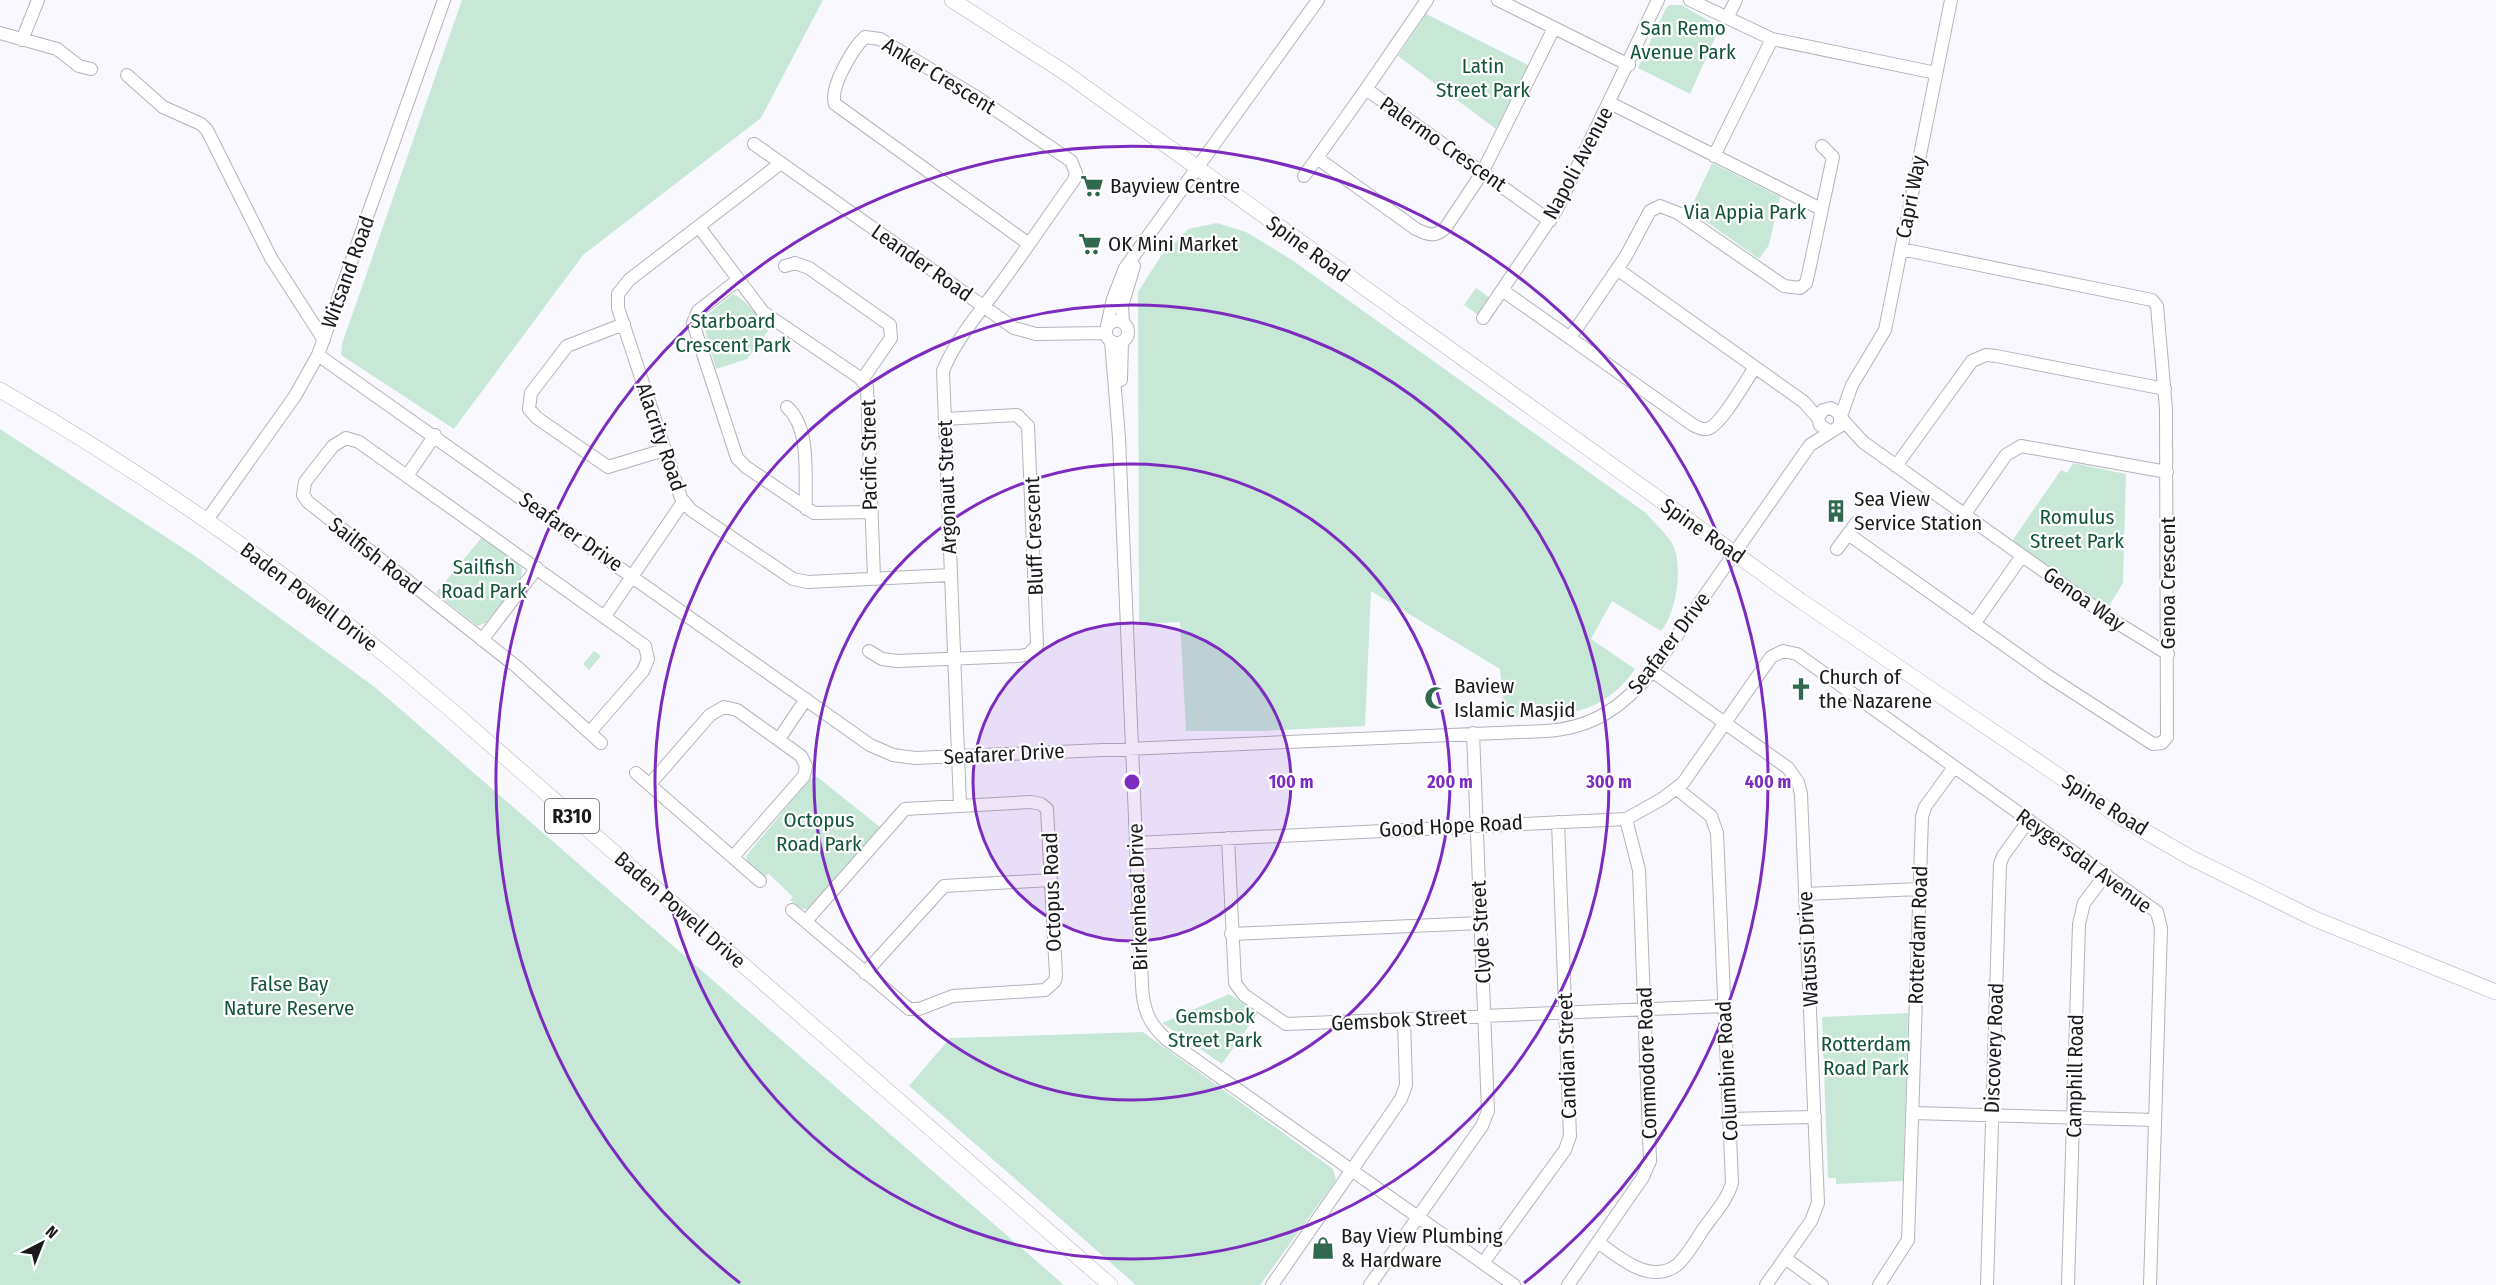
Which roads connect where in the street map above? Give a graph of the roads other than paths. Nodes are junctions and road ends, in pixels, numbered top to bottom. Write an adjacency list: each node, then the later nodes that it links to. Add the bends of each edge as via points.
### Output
1 (39, 0): 15 (street)
2 (444, 0): 46 (street, Witsand Road)
3 (952, 0): 27 (main road, Spine Road, via 1048,61)
4 (1318, 0): 27 (street, Birkenhead Drive)
5 (1428, 0): 20 (street, Palermo Crescent)
6 (1498, 0): 12 (street)
7 (1658, 0): 16 (street, Napoli Avenue)
8 (1690, 0): 11 (street)
9 (1736, 0): 11 (street)
10 (1951, 0): 18 (street, Capri Way)
11 (1727, 18): 14 (street)
12 (1554, 28): 16 (street); 28 (street)
13 (0, 33): 15 (street)
14 (1772, 39): 18 (street); 24 (street)
15 (22, 40): 17 (street, via 57,49 79,66)
16 (1629, 65): 21 (street, Napoli Avenue)
17 (91, 69)
18 (1936, 73): 34 (street, Capri Way)
19 (127, 75): 46 (street, via 163,107 207,130 271,258)
20 (1366, 89): 25 (street); 28 (street, Palermo Crescent)
21 (1610, 103): 24 (street); 31 (street, Napoli Avenue)
22 (754, 144): 26 (street, Leander Road)
23 (1822, 146): 30 (street, via 1833,156)
24 (1714, 156): 30 (street)
25 (1317, 158): 28 (street, via 1428,235 1438,234 1446,227); 29 (street)
26 (781, 163): 32 (street, Alacrity Road); 40 (street, Leander Road)
27 (1197, 170): 35 (street, Birkenhead Drive); 71 (main road, Spine Road)
28 (1482, 174): 31 (street, Palermo Crescent)
29 (1304, 176)
30 (1821, 208): 37 (street, via 1806,283 1797,290 1784,286 1678,213 1660,206 1646,216)
31 (1550, 221): 39 (street, Napoli Avenue)
32 (699, 227): 38 (street, Pacific Street); 43 (street, Alacrity Road, via 624,284 617,301)
33 (1029, 244): 33 (street, Anker Crescent, via 835,104 833,91 856,47 866,38 880,39 906,54 1071,161 1076,173 1074,180); 40 (street, Argonaut Street)
34 (1901, 249): 50 (street, Capri Way, via 1885,330); 51 (street, Genoa Crescent, via 2152,300 2157,308)
35 (1140, 250): 42 (street, Birkenhead Drive, via 1122,306); 44 (street, Birkenhead Drive, via 1118,284)
36 (785, 266): 49 (street, via 795,263 809,268 890,325 891,338)
37 (1617, 269): 45 (street); 48 (street)
38 (738, 280): 49 (street, Pacific Street, via 762,312); 64 (street, via 698,311 693,323 737,458)
39 (1502, 290): 41 (street, Napoli Avenue); 45 (street)
40 (983, 307): 44 (street, Leander Road, via 1025,333); 55 (street, Argonaut Street, via 943,371)
41 (1483, 318)
42 (1123, 322): 44 (street, Leander Road, via 1113,321); 44 (street, Birkenhead Drive, via 1129,331 1128,338)
43 (624, 324): 59 (street, Alacrity Road); 59 (street, via 567,346 531,393 529,409 608,467)
44 (1112, 335): 90 (street, Birkenhead Drive)
45 (1570, 338): 48 (street, via 1704,429 1721,418)
46 (324, 340): 47 (street, Witsand Road)
47 (318, 355): 57 (street, Seafarer Drive); 67 (street, Witsand Road, via 284,412)
48 (1755, 367): 54 (street)
49 (862, 380): 65 (street, Pacific Street, via 868,392)
50 (1852, 385): 54 (street, Capri Way); 56 (street, Capri Way)
51 (2165, 389): 60 (street, via 1996,356 1978,356); 61 (street, Genoa Crescent)
52 (0, 390): 67 (main road, Baden Powell Drive / R310)
53 (787, 407): 64 (street, via 802,432)
54 (1822, 414): 56 (street, via 1822,428); 56 (street, via 1835,409); 58 (street, Capri Way)
55 (945, 419): 75 (street, Argonaut Street); 82 (street, Bluff Crescent, via 1017,415 1028,426 1038,641 1029,654 1020,656)
56 (1836, 424): 58 (street, Capri Way); 60 (street, Genoa Way)
57 (435, 435): 62 (street); 74 (street, Seafarer Drive)
58 (1810, 445): 71 (street, Capri Way)
59 (664, 450): 63 (street, Alacrity Road)
60 (1896, 466): 66 (street, Genoa Way)
61 (2167, 472): 66 (street, via 2021,446 2006,455); 81 (street, Genoa Crescent)
62 (407, 476): 73 (street, Sailfish Road); 79 (street, Sailfish Road, via 359,442 346,438 333,446 305,482 303,495 312,507)
63 (683, 502): 74 (street); 76 (street, Alacrity Road, via 793,579 807,582)
64 (806, 509): 65 (street, via 823,514)
65 (870, 512): 76 (street, Pacific Street)
66 (1964, 514): 72 (street, Genoa Way)
67 (207, 520): 131 (main road, Baden Powell Drive / R310, via 425,688)
68 (1857, 522): 69 (street)
69 (1848, 534): 70 (street); 78 (street, Genoa Crescent)
70 (1837, 549)
71 (1733, 552): 83 (street, Seafarer Drive); 114 (main road, Spine Road, via 2002,740 2191,858 2315,919)
72 (2022, 556): 78 (street); 81 (street, Genoa Way)
73 (537, 568): 77 (street, Sailfish Road); 79 (street)
74 (632, 575): 77 (street); 84 (street, Seafarer Drive)
75 (950, 575): 76 (street, Alacrity Road); 82 (street, Argonaut Street)
76 (874, 578)
77 (604, 616): 86 (street, Sailfish Road, via 640,641 648,659 643,671)
78 (1974, 624): 81 (street, Genoa Crescent, via 2153,744 2162,743 2169,733)
79 (482, 640): 86 (street, Sailfish Road)
80 (869, 651): 82 (street, via 897,662)
81 (2168, 654)
82 (953, 659): 91 (street, Argonaut Street)
83 (1652, 671): 85 (street, Watussi Drive); 87 (street, Seafarer Drive, via 1613,711 1589,723 1554,730)
84 (806, 699): 88 (street); 91 (street, Seafarer Drive, via 870,745 893,755)
85 (1725, 723): 92 (street, Reygersdal Avenue, via 1771,657 1788,651); 95 (street, Good Hope Road); 108 (street, Watussi Drive, via 1788,768 1798,782 1803,811)
86 (590, 732): 89 (street, Sailfish Road)
87 (1473, 734): 90 (street, Seafarer Drive); 100 (street, Clyde Street)
88 (779, 739): 94 (street, via 737,710 724,707 716,710); 103 (street, via 801,756 806,771)
89 (601, 743)
90 (1132, 748): 91 (street, Seafarer Drive); 102 (street, Birkenhead Drive)
91 (958, 757): 96 (street, Argonaut Street)
92 (1954, 767): 98 (street, Reygersdal Avenue); 107 (street, Rotterdam Road, via 1922,817)
93 (636, 774): 94 (street)
94 (650, 784): 103 (street)
95 (1677, 789): 97 (street, Good Hope Road); 115 (street, Columbine Road, via 1716,825)
96 (960, 805): 105 (street, Octopus Road, via 1030,802 1044,806 1049,814); 110 (street, Octopus Road, via 905,809)
97 (1626, 819): 99 (street, Good Hope Road); 116 (street, Commodore Road, via 1639,870)
98 (2029, 820): 104 (street, Reygersdal Avenue); 121 (street, Discovery Road, via 2000,864)
99 (1558, 822): 100 (street, Good Hope Road); 117 (street, Candian Street)
100 (1476, 825): 101 (street, Good Hope Road); 111 (street, Clyde Street)
101 (1228, 838): 102 (street, Good Hope Road); 112 (street, Gemsbok Street)
102 (1136, 843): 126 (street, Birkenhead Drive, via 1143,1002 1150,1023 1166,1039)
103 (733, 857): 106 (street)
104 (2106, 874): 123 (street, Camphill Road, via 2084,903 2079,924); 125 (street, Reygersdal Avenue, via 2152,908 2160,920)
105 (1051, 880): 113 (street, via 944,886); 113 (street, Octopus Road, via 1056,975 1045,990 953,996 913,1010 904,1007)
106 (760, 881)
107 (1919, 890): 108 (street); 120 (street, Rotterdam Road)
108 (1805, 894): 122 (street, Watussi Drive)
109 (792, 910): 110 (street, Octopus Road)
110 (806, 921): 113 (street, Octopus Road)
111 (1480, 923): 112 (street); 118 (street, Clyde Street)
112 (1232, 934): 119 (street, Gemsbok Street, via 1233,974 1238,989 1278,1020 1296,1025)
113 (865, 973)
114 (2496, 992)
115 (1724, 1006): 116 (street, Gemsbok Street); 124 (street, Columbine Road)
116 (1645, 1010): 117 (street, Gemsbok Street); 128 (street, Commodore Road, via 1650,1161)
117 (1566, 1013): 118 (street, Gemsbok Street); 130 (street, Candian Street, via 1568,1142)
118 (1485, 1016): 119 (street, Gemsbok Street); 127 (street, Clyde Street, via 1489,1105 1485,1118)
119 (1404, 1020): 126 (street, via 1405,1091)
120 (1912, 1113): 121 (street); 138 (street, Rotterdam Road, via 1908,1240)
121 (1992, 1115): 123 (street); 139 (street, Discovery Road)
122 (1815, 1117): 124 (street); 129 (street, Watussi Drive, via 1818,1203 1811,1221)
123 (2074, 1117): 125 (street); 140 (street, Camphill Road)
124 (1729, 1119): 128 (street, Columbine Road, via 1730,1189 1678,1264 1666,1270 1640,1270)
125 (2155, 1120): 141 (street, Reygersdal Avenue)
126 (1352, 1171): 127 (street, Birkenhead Drive); 132 (street)
127 (1419, 1217): 130 (street); 133 (street, Clyde Street)
128 (1598, 1242): 135 (street, Commodore Road)
129 (1785, 1258): 136 (street, Watussi Drive); 137 (street)
130 (1483, 1263): 134 (street)
131 (1110, 1285)
132 (1272, 1285)
133 (1370, 1285)
134 (1514, 1285)
135 (1568, 1285)
136 (1766, 1285)
137 (1822, 1285)
138 (1879, 1285)
139 (1987, 1285)
140 (2068, 1285)
141 (2150, 1285)

